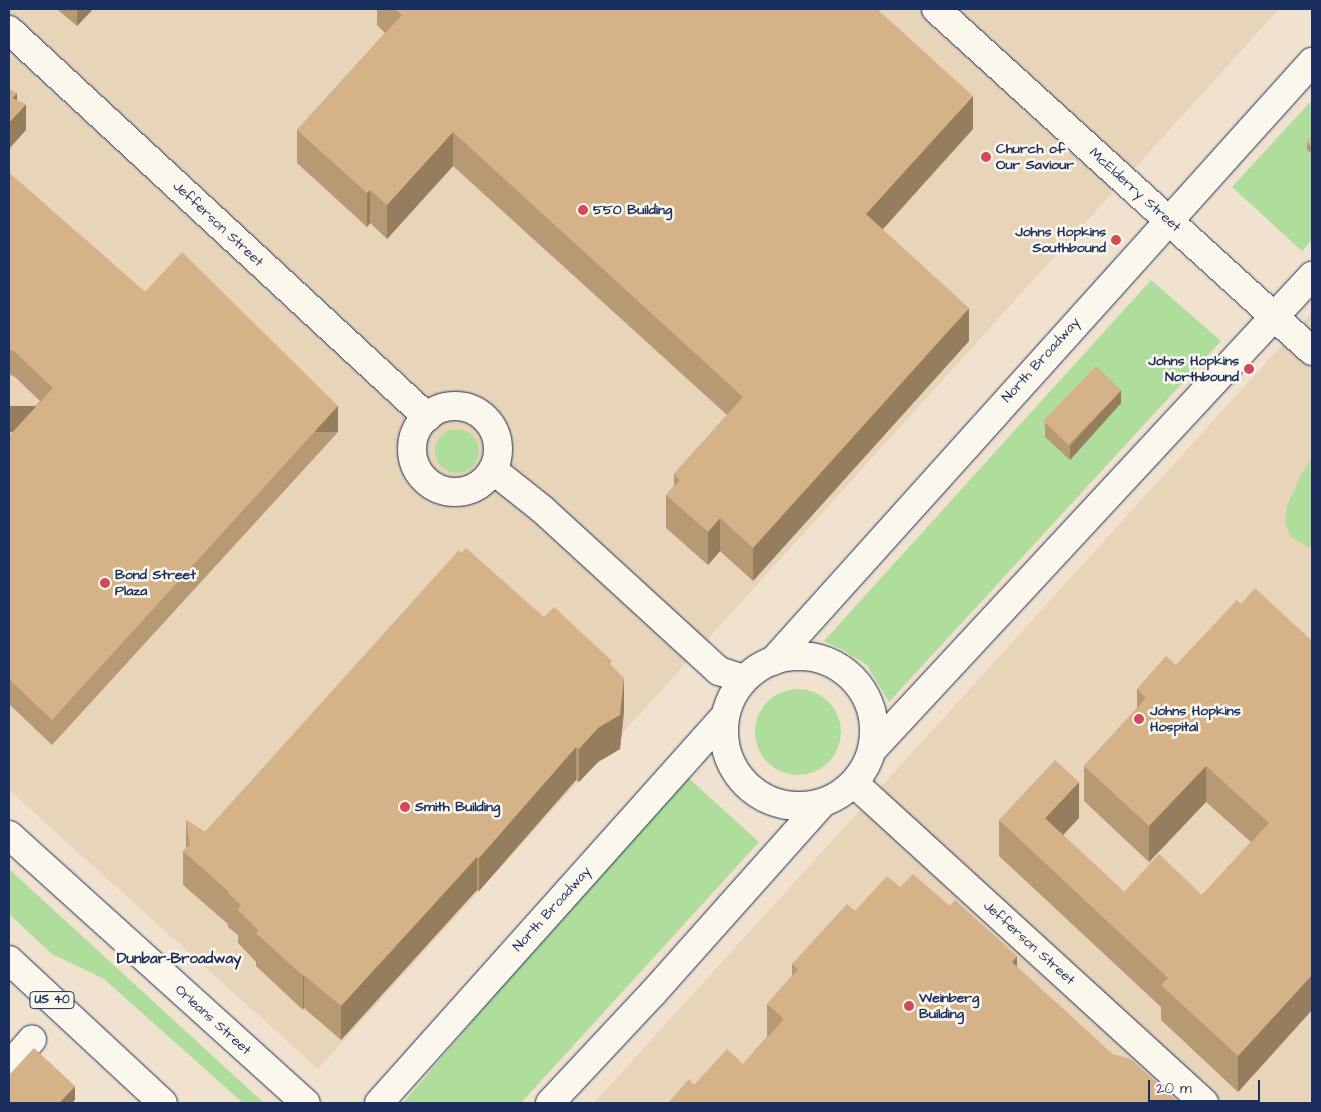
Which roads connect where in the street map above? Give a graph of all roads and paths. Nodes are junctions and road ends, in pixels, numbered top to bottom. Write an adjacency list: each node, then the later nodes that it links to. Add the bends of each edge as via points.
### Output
1 (936, 9): 4 (main road, McElderry Street)
2 (9, 30): 8 (main road, Jefferson Street)
3 (1312, 62): 4 (main road, North Broadway)
4 (1168, 219): 6 (main road, McElderry Street); 10 (main road, North Broadway)
5 (1312, 276): 6 (main road)
6 (1276, 317): 7 (main road, McElderry Street); 13 (main road)
7 (1312, 351)
8 (427, 417): 9 (main road, via 451,407 477,412 494,432 498,458); 9 (main road, via 415,436 413,458 428,483 442,490 471,490)
9 (493, 470): 11 (main road, via 542,509 719,671)
10 (773, 661): 11 (main road); 13 (main road, via 810,656 833,664 853,679 867,700 874,724)
11 (744, 679): 12 (main road, via 730,700)
12 (725, 716): 15 (main road, via 725,747 734,770 749,789 780,804 797,807); 22 (main road, North Broadway)
13 (872, 750): 14 (main road)
14 (854, 783): 15 (main road); 24 (main road, Jefferson Street)
15 (822, 803): 23 (main road)
16 (9, 835): 21 (main road, Orleans Street)
17 (9, 960): 20 (main road, US 40)
18 (32, 1040): 19 (main road)
19 (9, 1066)
20 (163, 1103)
21 (306, 1103)
22 (379, 1103)
23 (550, 1103)
24 (1204, 1103)

